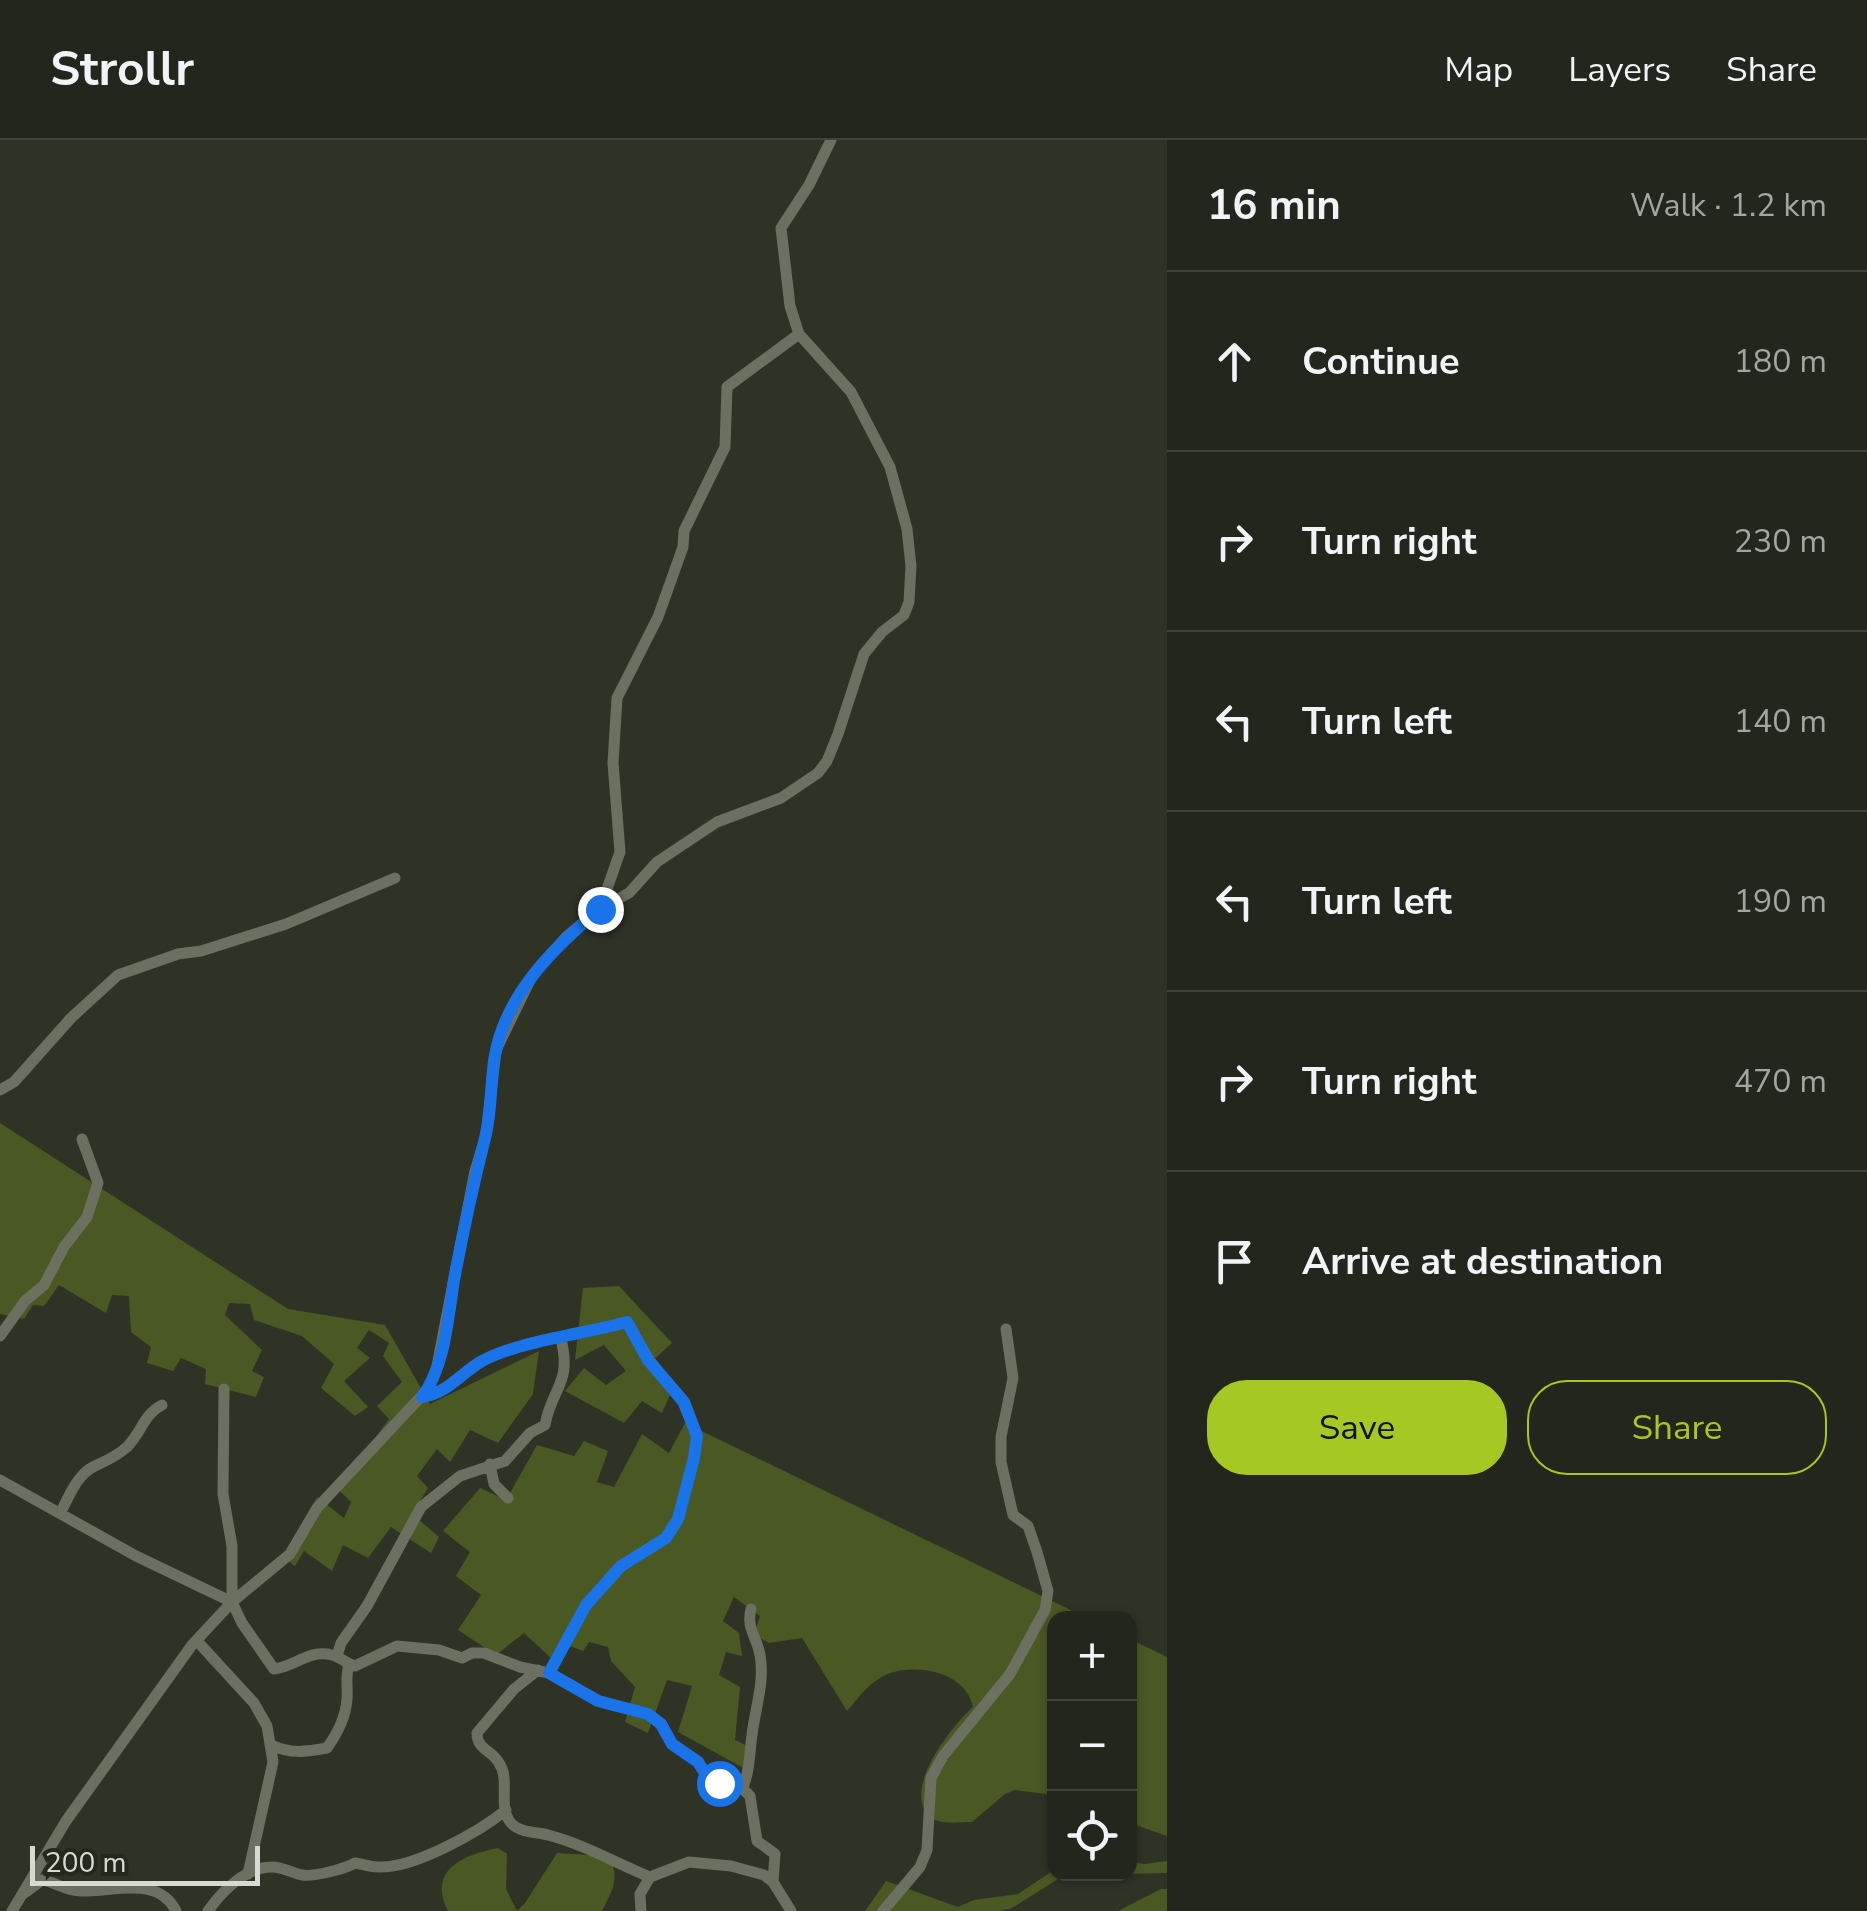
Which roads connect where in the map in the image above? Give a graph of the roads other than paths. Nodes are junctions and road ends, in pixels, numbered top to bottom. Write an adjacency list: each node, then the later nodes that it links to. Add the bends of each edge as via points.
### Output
1 (831, 140): 2 (street, via 781,228)
2 (799, 334): 4 (street, via 727,387 724,447 684,530 658,617 618,692 613,763 620,852); 4 (street, via 851,392 890,467 907,529 909,602 864,654 818,773 781,798 717,822)
3 (395, 878): 5 (street, via 286,924 118,975)
4 (600, 909): 11 (street, via 532,976 500,1038 448,1316 436,1371)
5 (0, 1090)
6 (82, 1138): 8 (street, via 98,1183 87,1217 44,1285)
7 (1006, 1329): 35 (street, via 1013,1378 1001,1462 1013,1515 1028,1526 1037,1552 1048,1591 1045,1610 1010,1674 931,1778 927,1850)
8 (0, 1336)
9 (561, 1339): 11 (street, via 481,1362); 13 (street, via 566,1374 544,1426 505,1461); 22 (street, via 627,1322 684,1402 697,1436 678,1519 666,1538 621,1566 586,1605)
10 (224, 1389): 17 (street)
11 (422, 1397): 17 (street, via 317,1508 290,1554)
12 (162, 1405): 16 (street, via 145,1416 125,1449 89,1469)
13 (490, 1464): 15 (street, via 494,1484); 20 (street, via 460,1476 422,1507)
14 (0, 1480): 16 (street)
15 (508, 1498)
16 (60, 1512): 17 (street)
17 (232, 1602): 19 (street); 20 (street, via 274,1668 310,1654)
18 (751, 1609): 24 (street, via 748,1628 761,1672 751,1767)
19 (197, 1641): 23 (street, via 254,1703); 29 (street, via 66,1821)
20 (337, 1656): 21 (street)
21 (350, 1665): 22 (street, via 396,1646 462,1658 484,1653); 23 (street, via 347,1703 328,1748 284,1751)
22 (544, 1672): 24 (street, via 598,1701 648,1714 705,1773); 25 (street, via 514,1689 478,1733 482,1748 499,1761)
23 (270, 1744): 26 (street, via 271,1772)
24 (742, 1790): 28 (street, via 750,1796 757,1842 774,1854)
25 (506, 1810): 26 (street, via 469,1836 407,1862 375,1868 355,1863 306,1876 270,1866); 27 (street, via 520,1829)
26 (248, 1874): 32 (street)
27 (650, 1877): 28 (street, via 706,1862); 33 (street, via 640,1894)
28 (774, 1882): 30 (street)
29 (14, 1905): 31 (street, via 42,1880 79,1892 154,1889)
30 (790, 1908): 34 (street)
31 (176, 1911)
32 (208, 1911)
33 (641, 1911)
34 (773, 1911)
35 (883, 1911)

